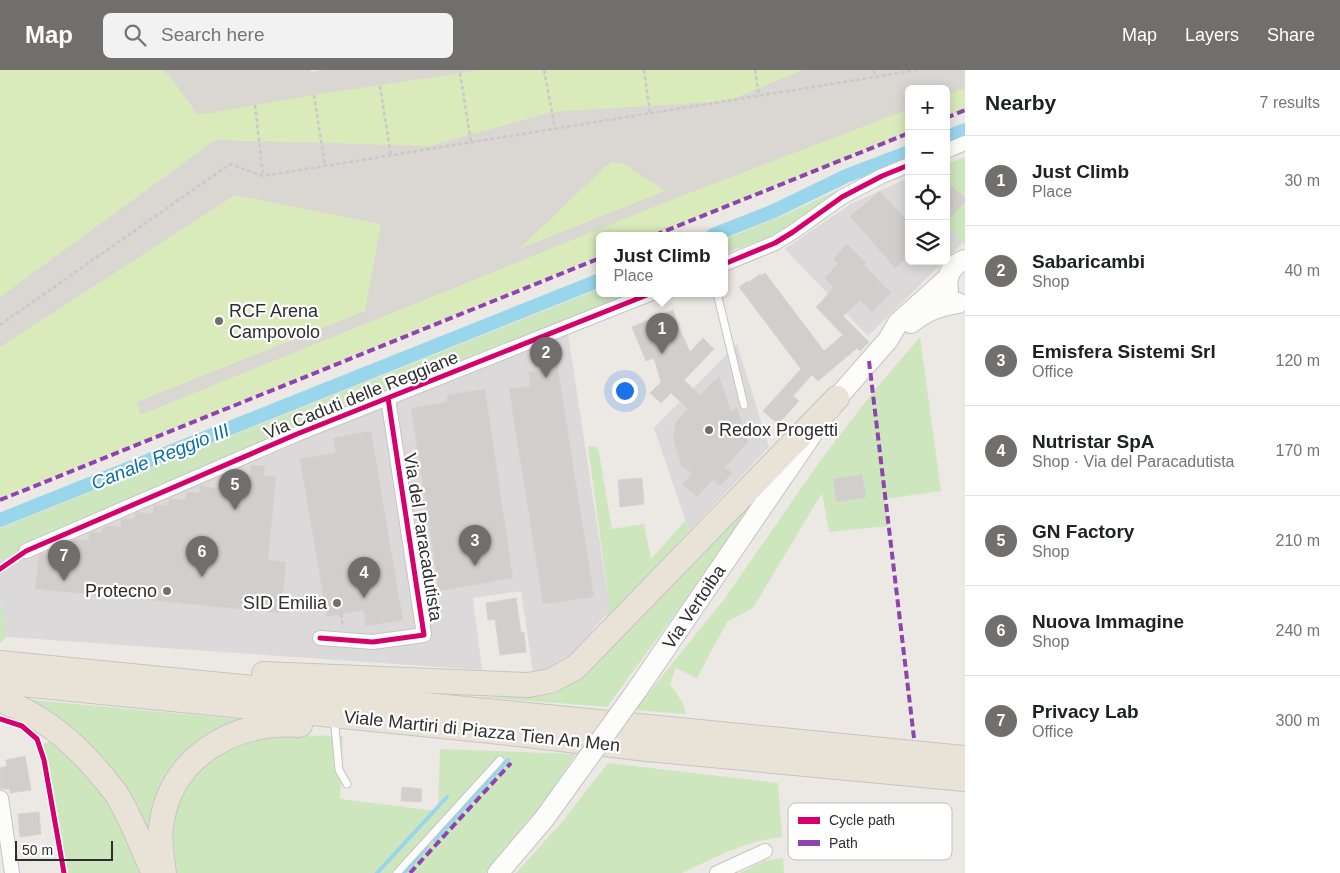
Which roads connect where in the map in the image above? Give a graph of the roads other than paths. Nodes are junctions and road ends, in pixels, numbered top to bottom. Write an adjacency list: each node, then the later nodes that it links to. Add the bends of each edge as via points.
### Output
1 (965, 143): 2 (street)
2 (950, 149)
3 (905, 167): 5 (street, via 842,197 775,243)
4 (965, 260): 6 (main road, Via Vertoiba, via 955,266)
5 (728, 262)
6 (948, 278): 9 (main road, Via Vertoiba, via 949,292); 10 (main road, Via Vertoiba, via 898,323)
7 (642, 297): 11 (street, Via Caduti delle Reggiane)
8 (717, 297): 13 (lane)
9 (962, 305): 10 (main road, Via Vertoiba, via 933,308)
10 (888, 340): 12 (main road, Via Vertoiba)
11 (388, 398): 14 (street, Via Caduti delle Reggiane); 15 (street, Via del Paracadutista, via 424,635 373,642)
12 (837, 398): 17 (highway, via 575,668 550,681 528,685 187,670); 32 (main road, Via Vertoiba, bridge, via 637,690 544,819)
13 (744, 405)
14 (26, 551)
15 (320, 638)
16 (0, 663): 17 (highway, Viale Martiri di Piazza Tien An Men)
17 (106, 673): 22 (highway, Viale Martiri di Piazza Tien An Men)
18 (0, 682): 21 (highway, Viale Martiri di Piazza Tien An Men)
19 (0, 700): 29 (highway, via 33,714 54,728 92,765 119,798)
20 (335, 727): 21 (highway, via 424,735); 25 (lane, via 339,770); 30 (highway, via 288,724 244,730 203,751 176,782 165,807 161,828)
21 (482, 730): 24 (highway, Viale Martiri di Piazza Tien An Men)
22 (965, 758)
23 (500, 760): 31 (lane)
24 (965, 779)
25 (347, 784)
26 (0, 798): 28 (street)
27 (765, 851): 33 (street)
28 (12, 873)
29 (154, 873)
30 (164, 873)
31 (398, 873)
32 (498, 873)
33 (717, 873)

